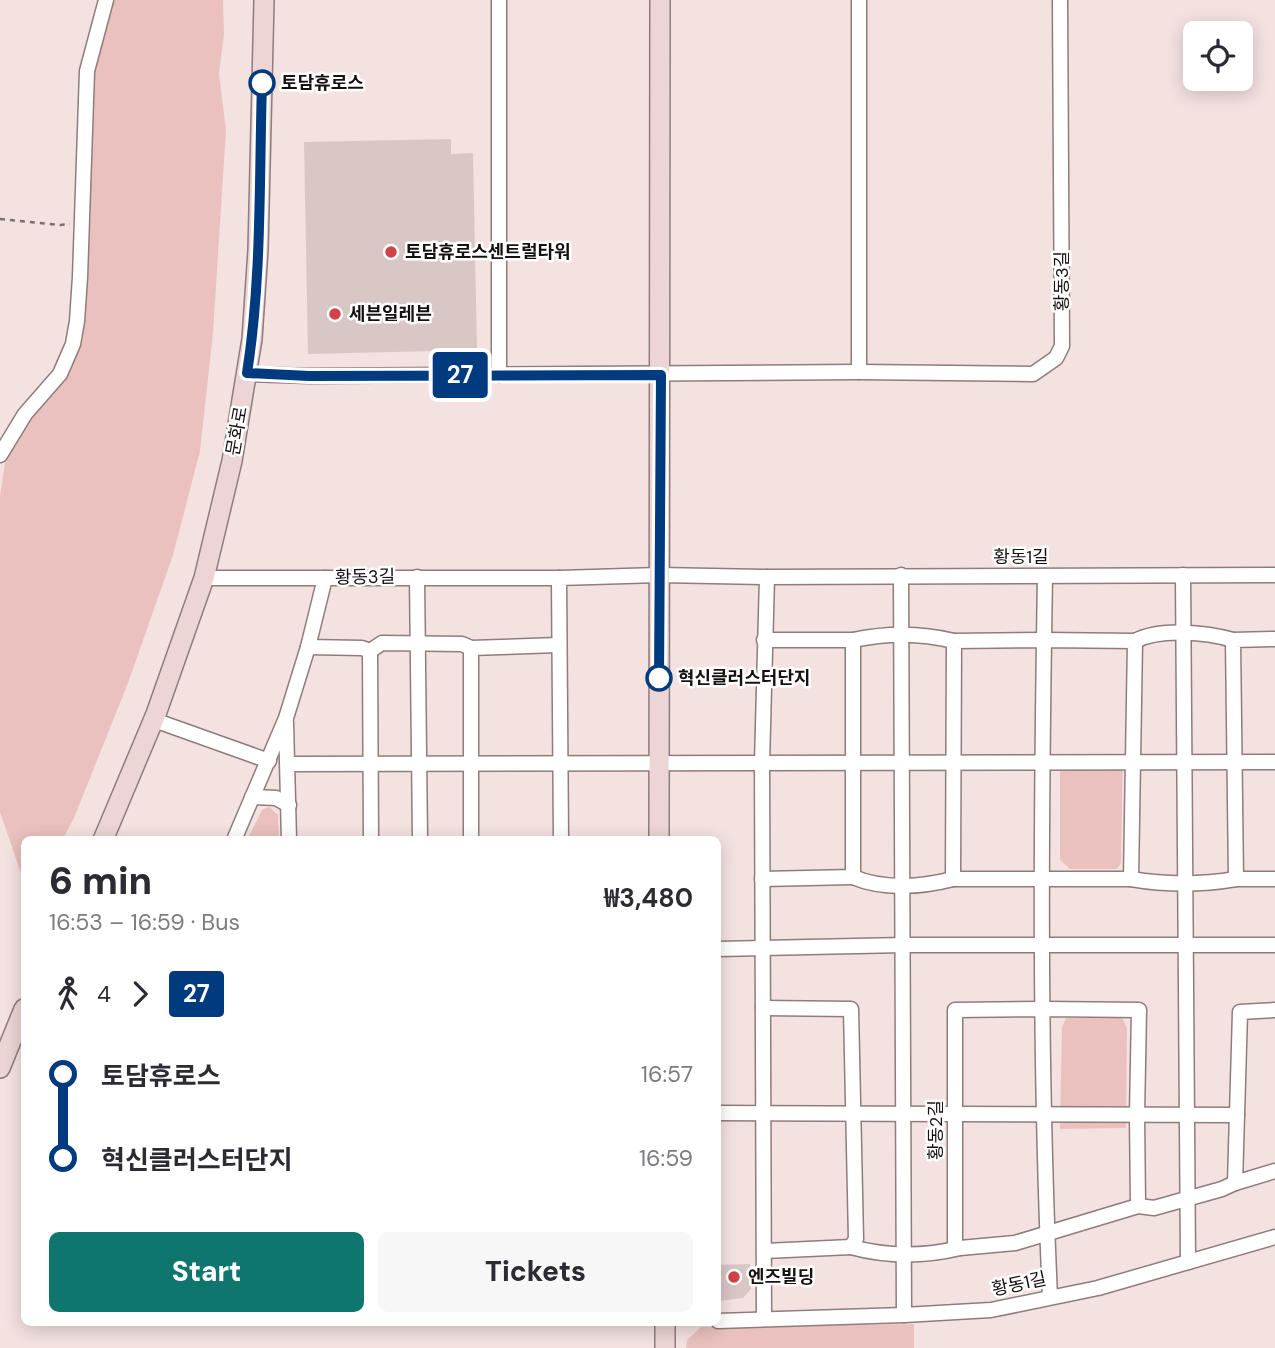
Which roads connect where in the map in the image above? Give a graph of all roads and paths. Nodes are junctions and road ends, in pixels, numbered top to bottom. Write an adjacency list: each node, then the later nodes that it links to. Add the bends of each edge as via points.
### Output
1 (106, 0): 8 (street, via 87,71)
2 (264, 0): 10 (street, 문화로, via 253,339)
3 (499, 0): 11 (street)
4 (660, 0): 12 (street)
5 (859, 0): 9 (street)
6 (1060, 0): 9 (street, 황동3길, via 1062,346 1056,358 1033,373)
7 (0, 219): 8 (path)
8 (83, 223): 13 (street, via 73,344 60,374 12,431)
9 (859, 372): 12 (street, 황동3길)
10 (247, 373): 11 (street, 황동3길); 21 (street, 문화로)
11 (499, 375): 12 (street, 황동3길)
12 (661, 375): 14 (street)
13 (0, 455)
14 (659, 575): 18 (street, 황동1길); 23 (street, 황동3길); 47 (street)
15 (901, 575): 18 (street, 황동1길); 19 (street, 황동1길); 25 (street)
16 (1183, 575): 17 (street, 황동1길); 19 (street, 황동1길); 24 (street)
17 (1275, 575)
18 (767, 576): 27 (street)
19 (1045, 576): 29 (street)
20 (418, 577): 22 (street, 황동3길); 23 (street, 황동3길); 33 (street)
21 (204, 578): 22 (street); 39 (street, 문화로)
22 (325, 578): 35 (street, 황동3길)
23 (559, 578): 34 (street)
24 (1184, 634): 30 (street, via 1211,633); 32 (street, via 1148,634); 42 (street)
25 (902, 636): 28 (street); 31 (street, via 932,635); 50 (street)
26 (1275, 639): 30 (street)
27 (764, 640): 28 (street); 48 (street)
28 (853, 640): 49 (street)
29 (1044, 640): 31 (street); 32 (street); 51 (street)
30 (1233, 640): 43 (street)
31 (954, 641): 54 (street)
32 (1135, 641): 41 (street)
33 (418, 644): 36 (street); 37 (street, via 382,643); 45 (street)
34 (558, 645): 36 (street); 46 (street)
35 (308, 647): 37 (street); 38 (street, 황동3길)
36 (471, 648): 53 (street)
37 (370, 651): 55 (street)
38 (286, 718): 40 (street, 황동3길); 52 (street)
39 (154, 720): 40 (street); 58 (street, 문화로)
40 (269, 761): 56 (street, 황동3길)
41 (1132, 762): 42 (street); 51 (street); 70 (street)
42 (1184, 762): 43 (street); 73 (street)
43 (1235, 762): 44 (street); 71 (street)
44 (1275, 762)
45 (418, 763): 53 (street); 55 (street); 62 (street)
46 (560, 763): 47 (street); 53 (street); 64 (street)
47 (659, 763): 48 (street); 65 (street)
48 (762, 763): 49 (street); 67 (street)
49 (853, 763): 50 (street); 66 (street)
50 (903, 763): 54 (street); 74 (street)
51 (1043, 763): 54 (street); 69 (street)
52 (288, 764): 55 (street); 57 (street)
53 (471, 764): 63 (street)
54 (952, 764): 68 (street)
55 (370, 765): 61 (street)
56 (252, 797): 57 (street, via 276,798); 59 (street, 황동3길)
57 (289, 805): 60 (street)
58 (105, 836)
59 (236, 836)
60 (289, 836)
61 (371, 836)
62 (420, 836)
63 (471, 836)
64 (561, 836)
65 (659, 836)
66 (853, 877): 67 (street); 74 (street, via 869,884)
67 (762, 879): 79 (street)
68 (953, 879): 69 (street); 74 (street)
69 (1042, 879): 70 (street); 78 (street)
70 (1131, 879): 73 (street)
71 (1236, 879): 72 (street); 73 (street)
72 (1275, 879)
73 (1185, 883): 77 (street)
74 (904, 885): 76 (street)
75 (1275, 944): 77 (street)
76 (904, 945): 78 (street); 79 (street); 89 (street)
77 (1185, 945): 78 (street); 93 (street)
78 (1042, 946): 82 (street)
79 (762, 948): 80 (street); 81 (street)
80 (721, 949)
81 (763, 1008): 87 (street); 88 (street, via 851,1009)
82 (1044, 1009): 90 (street, 황동2길, via 955,1010); 91 (street); 92 (street, 황동2길, via 1139,1010)
83 (1275, 1010): 94 (street, via 1240,1012)
84 (21, 1016): 85 (street)
85 (0, 1068)
86 (721, 1113): 87 (street)
87 (762, 1114): 88 (street); 103 (street)
88 (853, 1114): 89 (street); 101 (street, via 856,1239)
89 (903, 1114): 90 (street); 104 (street)
90 (955, 1114): 91 (street); 102 (street, 황동2길, via 955,1245)
91 (1044, 1114): 92 (street); 99 (street)
92 (1137, 1115): 93 (street); 98 (street, 황동2길)
93 (1186, 1115): 94 (street); 97 (street)
94 (1237, 1115): 96 (street)
95 (1275, 1171): 96 (street)
96 (1236, 1182): 97 (street)
97 (1187, 1199): 98 (street, via 1154,1209); 105 (street)
98 (1138, 1206): 99 (street)
99 (1047, 1234): 102 (street, via 1015,1243); 106 (street)
100 (1275, 1237): 105 (street, 황동1길)
101 (851, 1247): 103 (street); 104 (street)
102 (960, 1248): 104 (street)
103 (765, 1251): 108 (street)
104 (904, 1255): 107 (street)
105 (1188, 1262): 106 (street, 황동1길)
106 (1050, 1297): 107 (street, 황동1길, via 984,1311)
107 (904, 1315): 108 (street, 황동1길)
108 (764, 1319): 109 (street, 황동1길)
109 (721, 1321)
110 (665, 1326): 111 (street)
111 (664, 1348)

